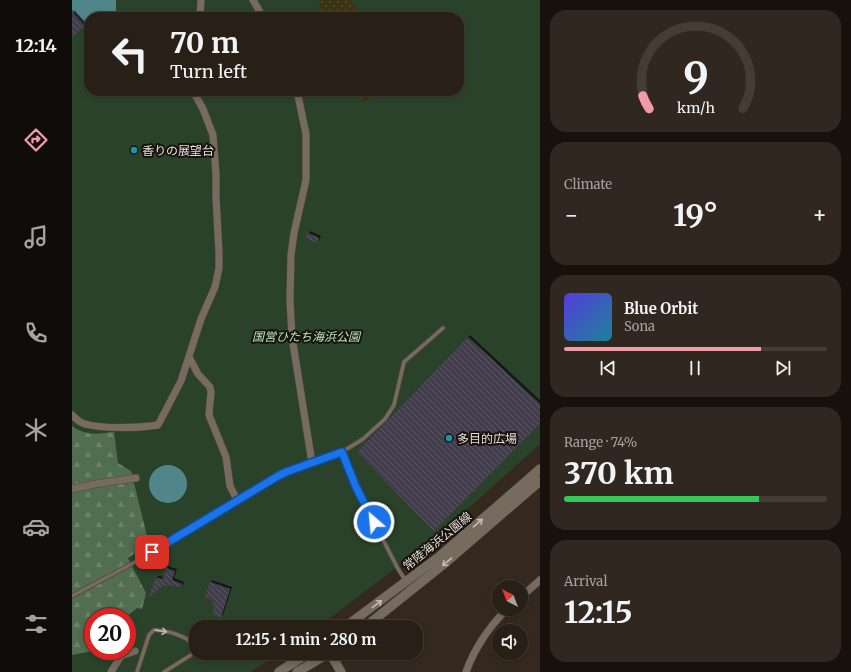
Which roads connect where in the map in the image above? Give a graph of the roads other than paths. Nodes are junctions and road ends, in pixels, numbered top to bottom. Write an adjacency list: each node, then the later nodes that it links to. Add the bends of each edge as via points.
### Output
1 (201, 0): 3 (street)
2 (253, 0): 4 (street)
3 (200, 12)
4 (259, 12)
5 (196, 96): 8 (street, via 213,135 215,150 219,268 215,287)
6 (298, 96): 11 (street, via 306,134 306,180 291,255 290,300 292,337)
7 (443, 328): 10 (lane, via 404,362 394,405 385,419)
8 (189, 357): 9 (street, via 181,381 158,425 103,426 86,424); 16 (street, via 198,374 210,388 209,415 226,457 230,486)
9 (72, 416)
10 (342, 452): 11 (lane); 18 (lane, via 356,487)
11 (312, 463): 16 (lane, via 286,472)
12 (540, 469): 18 (main road, 常陸海浜公園線, one-way to 12, via 468,533)
13 (136, 478): 15 (street)
14 (540, 481): 23 (main road, 常陸海浜公園線, one-way to 23, via 440,568)
15 (72, 489)
16 (237, 500): 20 (lane, via 139,560)
17 (540, 580): 19 (street)
18 (406, 582): 22 (main road, 常陸海浜公園線, one-way to 18)
19 (528, 591)
20 (72, 596)
21 (501, 616): 34 (street, via 480,641)
22 (354, 620)
23 (374, 620)
24 (118, 660): 28 (street)
25 (297, 660): 31 (main road)
26 (317, 660): 32 (main road)
27 (333, 660): 33 (main road)
28 (111, 672)
29 (137, 672): 30 (lane, one-way to 30, via 149,635 154,630 188,638 194,648 191,654)
30 (164, 672)
31 (279, 672)
32 (297, 672)
33 (341, 672)
34 (466, 672)

